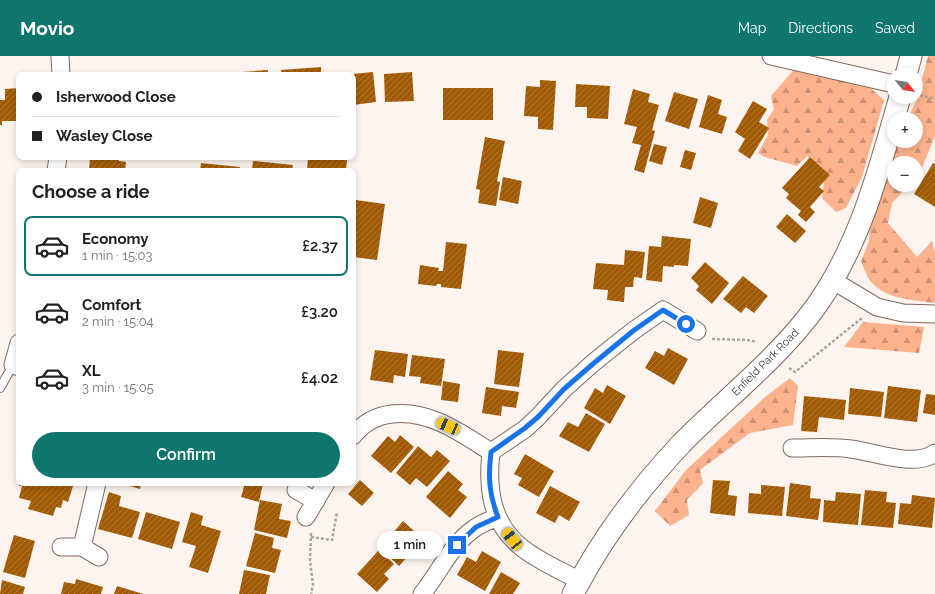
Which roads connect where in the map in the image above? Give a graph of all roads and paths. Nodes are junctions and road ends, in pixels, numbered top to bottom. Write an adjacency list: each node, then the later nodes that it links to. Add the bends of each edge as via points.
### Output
1 (60, 56): 5 (street)
2 (771, 56): 6 (street)
3 (911, 56): 4 (street)
4 (908, 68)
5 (61, 72)
6 (887, 82)
7 (923, 96): 8 (path)
8 (935, 99)
9 (898, 104): 10 (street, Enfield Park Road, via 869,202 857,233)
10 (832, 280): 11 (street); 33 (street, Enfield Park Road, via 817,304 775,355 646,482)
11 (877, 307): 12 (street, via 903,313); 16 (path, via 795,372)
12 (935, 314)
13 (698, 331): 14 (path, via 708,338); 20 (street, via 663,310 594,363 525,428)
14 (756, 342)
15 (16, 366): 17 (lane)
16 (787, 367)
17 (0, 388)
18 (356, 432): 20 (street, via 369,420 384,415 414,414 455,429)
19 (792, 448): 21 (street, via 850,449 906,460)
20 (491, 452): 28 (street, via 490,488)
21 (935, 454)
22 (96, 486): 31 (street)
23 (324, 486): 25 (street)
24 (296, 490): 25 (street)
25 (316, 501): 27 (street)
26 (337, 512): 29 (path, via 332,540)
27 (306, 517): 29 (path, via 311,522)
28 (498, 517): 33 (street, via 504,529 521,548); 35 (street, via 468,533 445,560)
29 (311, 537): 34 (path)
30 (61, 547): 31 (street)
31 (82, 547): 32 (street)
32 (99, 557)
33 (576, 587)
34 (312, 594)
35 (422, 594)

